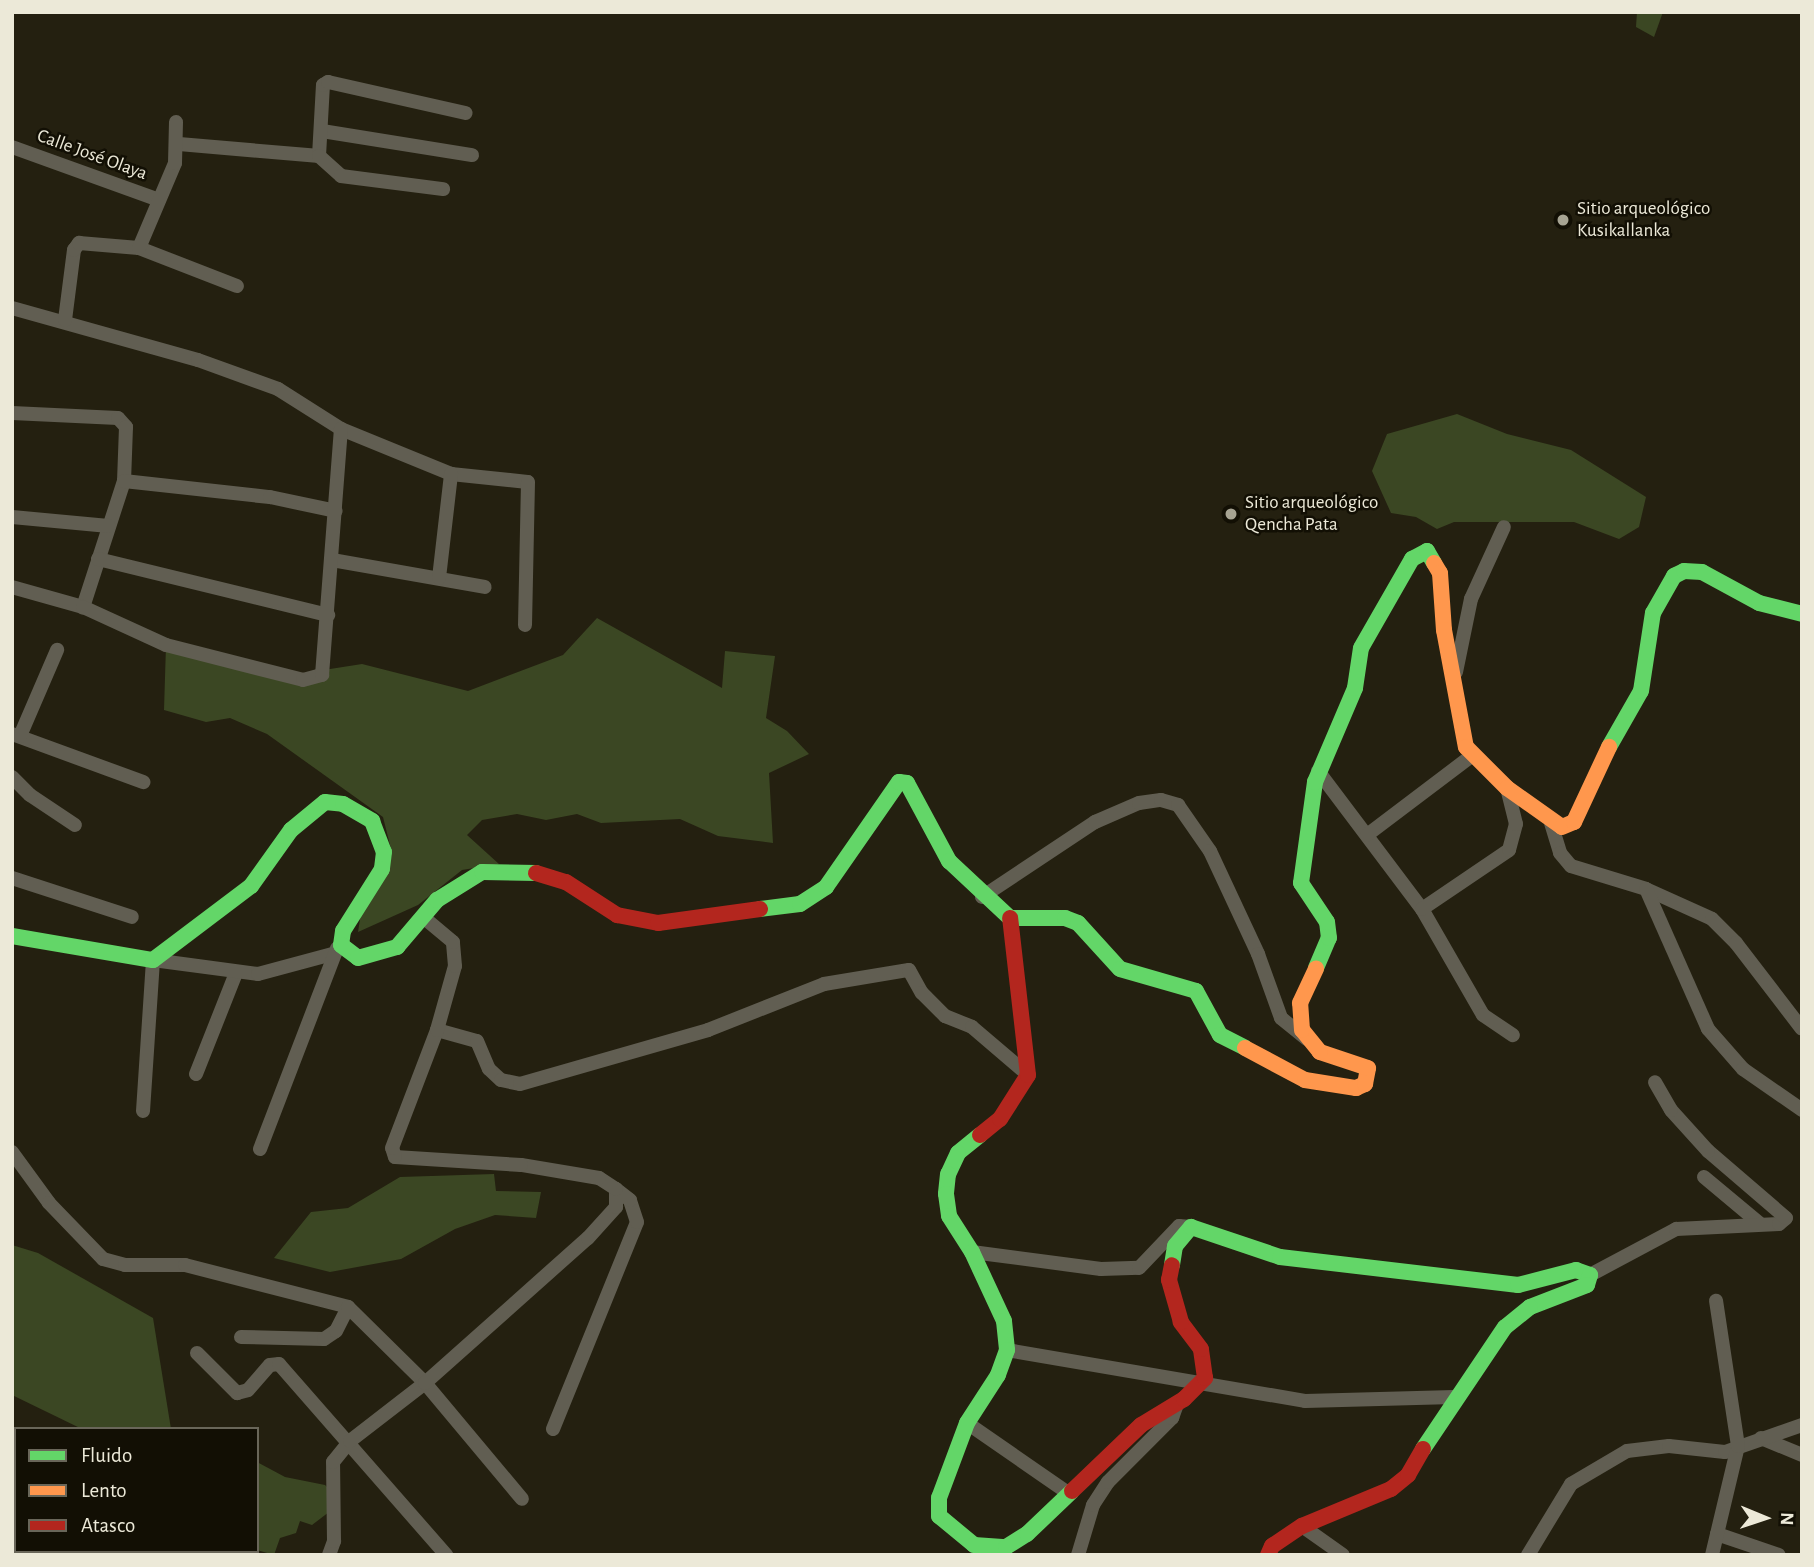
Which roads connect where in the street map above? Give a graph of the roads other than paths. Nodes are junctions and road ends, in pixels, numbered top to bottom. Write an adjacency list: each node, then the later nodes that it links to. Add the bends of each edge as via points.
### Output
1 (466, 113): 3 (street, via 328,82 323,86)
2 (176, 122): 4 (street)
3 (323, 131): 6 (street); 7 (street)
4 (179, 144): 7 (street); 9 (street)
5 (12, 147): 9 (street, Calle José Olaya)
6 (472, 155)
7 (319, 156): 8 (street, via 341,176)
8 (443, 189)
9 (159, 200): 10 (street)
10 (139, 248): 11 (street); 13 (street, via 79,243 74,250)
11 (237, 286)
12 (12, 308): 13 (street)
13 (65, 320): 15 (street, via 278,388)
14 (12, 413): 17 (street, via 118,418 126,428)
15 (341, 429): 16 (street); 18 (street)
16 (451, 474): 24 (street); 30 (street, via 528,482)
17 (124, 481): 18 (street, via 240,492); 20 (street)
18 (336, 511): 23 (street)
19 (12, 517): 20 (street)
20 (109, 526): 22 (street)
21 (1504, 527): 32 (street, via 1463,623 1456,671)
22 (99, 559): 27 (street); 29 (street)
23 (332, 560): 24 (street); 29 (street)
24 (439, 578): 26 (street)
25 (12, 587): 27 (street)
26 (485, 587)
27 (83, 607): 29 (street, via 166,645 303,680 322,675)
28 (1802, 614): 39 (main road, via 1759,603 1702,572 1684,571 1674,576 1653,612 1634,709 1599,762 1574,822 1562,827)
29 (328, 615)
30 (525, 625)
31 (57, 650): 33 (street)
32 (1457, 715): 34 (main road, via 1466,747); 35 (main road, via 1440,573 1434,559 1422,551 1412,559 1371,625 1355,688)
33 (16, 735): 37 (street)
34 (1474, 754): 38 (main road); 41 (street)
35 (1318, 771): 41 (street); 56 (main road, via 1301,883 1327,922 1329,938 1300,1003 1302,1030)
36 (12, 777): 40 (street)
37 (143, 782)
38 (1507, 788): 39 (main road); 45 (street, via 1516,824 1509,850)
39 (1551, 823): 43 (street, via 1565,862)
40 (75, 825)
41 (1367, 835): 45 (street)
42 (12, 878): 47 (street)
43 (1646, 889): 53 (street, via 1712,919 1737,943); 60 (street, via 1708,1030 1743,1069)
44 (982, 897): 46 (main road, via 933,838 918,797 907,783 899,782 827,887 800,904 658,923 631,920 566,882 508,869 482,872 437,900); 48 (main road); 56 (street, via 1095,822 1139,803 1161,800 1178,805 1210,851 1258,954 1281,1018)
45 (1422, 909): 55 (street, via 1483,1015)
46 (422, 916): 50 (main road, via 397,947 374,956); 54 (street, via 449,937 455,954)
47 (132, 917)
48 (1010, 918): 56 (main road, via 1065,918 1078,923 1120,969 1196,991 1220,1035 1271,1065 1329,1086 1365,1084 1368,1068 1320,1052); 58 (main road)
49 (12, 936): 51 (main road)
50 (336, 949): 51 (main road, via 382,869 384,852 372,821 344,804 325,802 290,830 251,886); 52 (street, via 258,974); 62 (street)
51 (148, 959): 52 (street); 61 (street)
52 (236, 973): 57 (street)
53 (1802, 1029)
54 (437, 1030): 58 (street, via 477,1041 489,1069 502,1080 520,1084 708,1030 824,984 909,970 922,993 945,1016 972,1027); 65 (street, via 392,1148 395,1157 521,1165 599,1178)
55 (1513, 1035)
56 (1310, 1041)
57 (196, 1074)
58 (1028, 1075): 68 (main road, via 1000,1119 958,1153 947,1174 949,1216)
59 (1655, 1082): 66 (street, via 1671,1111 1708,1152 1786,1214 1779,1224)
60 (1802, 1110)
61 (143, 1111)
62 (260, 1149)
63 (12, 1152): 71 (street, via 49,1203 103,1259 125,1265 185,1265)
64 (1703, 1177): 66 (street)
65 (616, 1189): 75 (street, via 616,1207 588,1238); 81 (street, via 630,1200 637,1222)
66 (1759, 1223): 69 (street, via 1676,1229)
67 (1191, 1227): 68 (street, via 1179,1226 1139,1268 1101,1269); 69 (main road, via 1280,1257 1518,1285 1576,1270); 76 (main road, via 1175,1246 1169,1280 1181,1322 1206,1364)
68 (972, 1252): 73 (main road, via 1004,1321)
69 (1590, 1275): 77 (main road, via 1587,1285 1530,1307 1505,1327)
70 (1716, 1301): 84 (street)
71 (348, 1307): 72 (street, via 336,1331 324,1339); 75 (street)
72 (241, 1337)
73 (1007, 1350): 76 (street); 79 (main road, via 998,1375)
74 (197, 1353): 83 (street, via 237,1393 248,1390 270,1364 279,1364)
75 (425, 1383): 83 (street); 87 (street)
76 (1199, 1386): 77 (street, via 1305,1401); 78 (main road)
77 (1454, 1397): 88 (main road, via 1408,1475 1391,1489)
78 (1177, 1402): 86 (main road, via 1141,1425); 92 (street, via 1172,1418 1108,1482 1093,1505)
79 (967, 1423): 86 (street); 86 (main road, via 939,1498 939,1516 974,1545 1006,1547 1027,1534)
80 (1802, 1425): 82 (street)
81 (553, 1429)
82 (1761, 1438): 84 (street); 85 (street)
83 (350, 1441): 90 (street, via 333,1462 334,1541); 91 (street)
84 (1738, 1446): 89 (street); 95 (street, via 1725,1452 1669,1446 1628,1451 1571,1485)
85 (1802, 1455)
86 (1068, 1493)
87 (522, 1499)
88 (1302, 1526): 93 (main road, via 1272,1546); 94 (street)
89 (1717, 1534): 96 (street); 97 (street)
90 (329, 1555)
91 (446, 1555)
92 (1078, 1555)
93 (1268, 1555)
94 (1343, 1555)
95 (1528, 1555)
96 (1712, 1555)
97 (1779, 1555)

